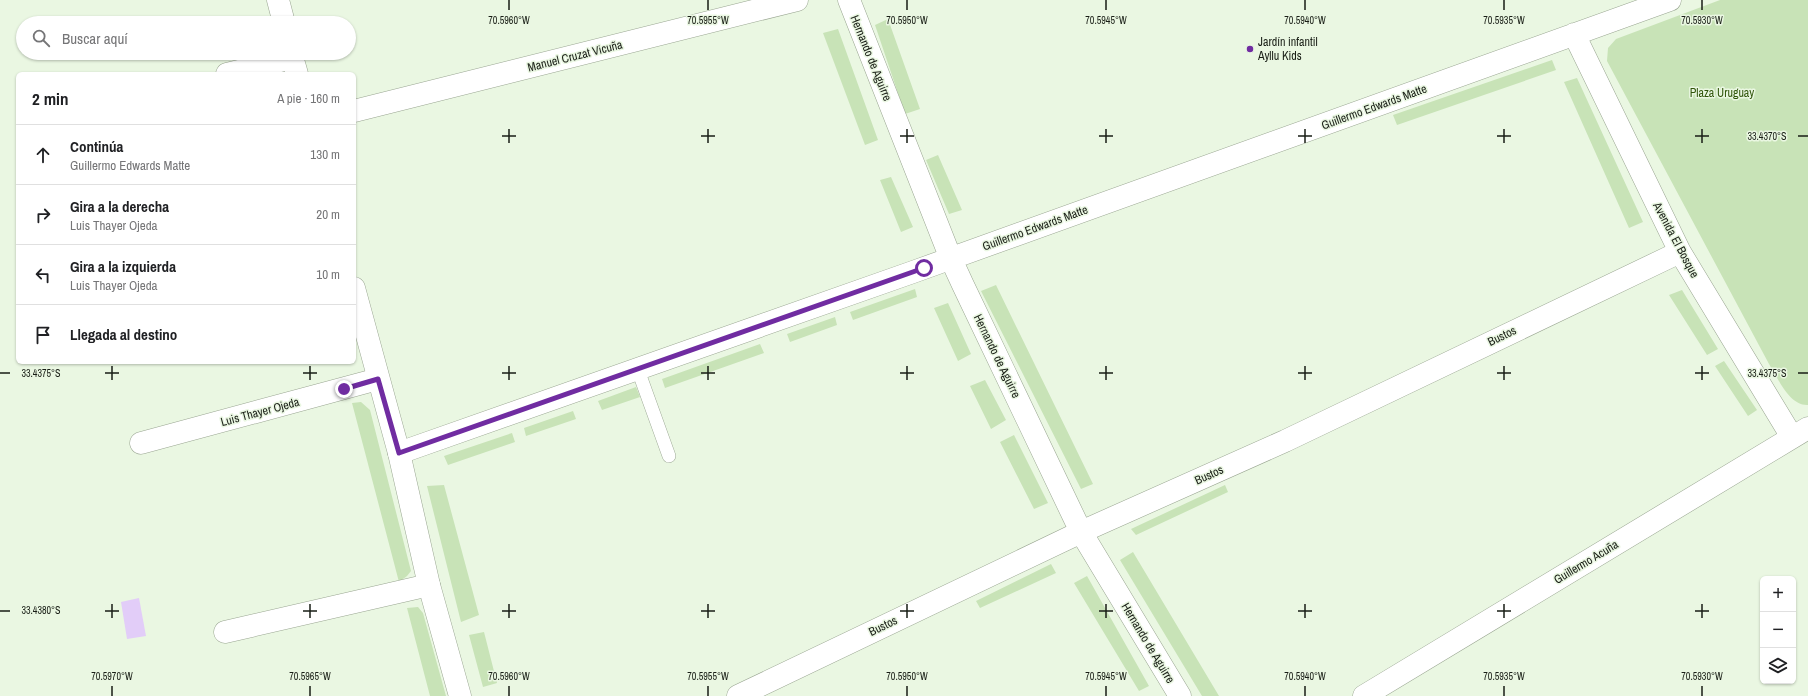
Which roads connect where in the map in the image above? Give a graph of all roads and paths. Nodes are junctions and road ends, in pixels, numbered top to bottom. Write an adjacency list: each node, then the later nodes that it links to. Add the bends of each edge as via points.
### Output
1 (278, 0): 5 (street)
2 (797, 0): 9 (street, Manuel Cruzat Vicuña)
3 (849, 0): 11 (street, Hernando de Aguirre)
4 (1670, 0): 6 (street, Guillermo Edwards Matte)
5 (282, 16)
6 (1574, 34): 10 (street, Avenida El Bosque); 11 (street, Guillermo Edwards Matte)
7 (293, 62): 8 (street)
8 (238, 72)
9 (356, 110)
10 (1680, 252): 15 (street, Avenida El Bosque); 19 (street, Bustos, via 1285,441)
11 (951, 259): 13 (street, Guillermo Edwards Matte); 19 (street, Hernando de Aguirre)
12 (356, 296): 14 (street)
13 (638, 370): 17 (street, Guillermo Edwards Matte); 18 (lane)
14 (378, 379): 16 (street, Luis Thayer Ojeda); 17 (street)
15 (1800, 433): 25 (street, Guillermo Acuña)
16 (141, 443)
17 (399, 453): 20 (street)
18 (669, 456)
19 (1081, 532): 23 (street, Bustos); 24 (street, Hernando de Aguirre)
20 (429, 585): 21 (street); 22 (street)
21 (225, 632)
22 (460, 696)
23 (738, 696)
24 (1180, 696)
25 (1364, 696)

